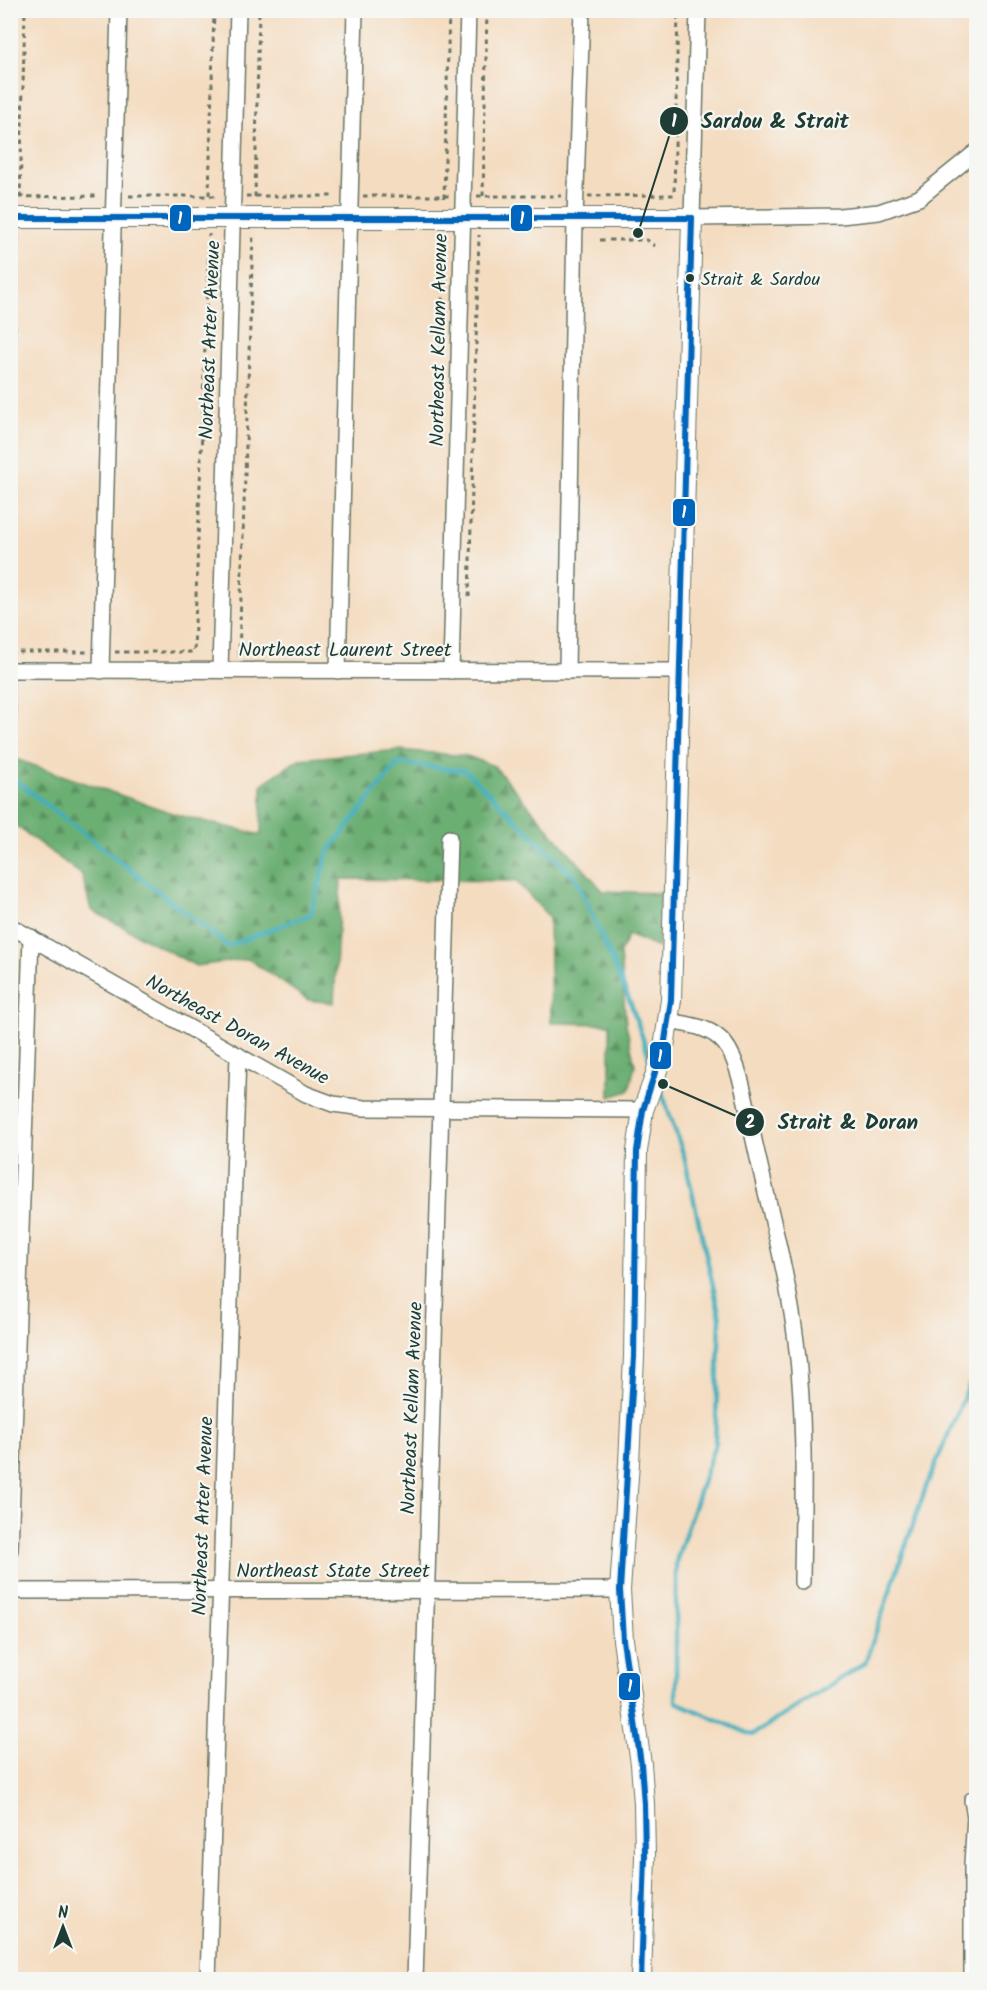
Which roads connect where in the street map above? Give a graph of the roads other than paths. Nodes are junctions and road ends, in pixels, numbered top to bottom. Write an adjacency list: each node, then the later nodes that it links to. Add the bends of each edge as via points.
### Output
1 (119, 10): 9 (street)
2 (238, 10): 10 (street, Northeast Arter Avenue)
3 (355, 10): 11 (street)
4 (468, 10): 12 (street, Northeast Kellam Avenue)
5 (582, 10): 13 (street)
6 (698, 10): 14 (street)
7 (976, 152): 14 (street, via 919,198 879,212)
8 (15, 218): 9 (main road)
9 (114, 218): 10 (main road); 19 (street)
10 (244, 218): 11 (main road); 16 (street, Northeast Arter Avenue)
11 (348, 218): 12 (main road); 17 (street)
12 (462, 218): 13 (main road); 18 (street, Northeast Kellam Avenue)
13 (575, 218): 14 (main road); 20 (street)
14 (692, 218): 21 (main road)
15 (10, 670): 19 (street, Northeast Laurent Street)
16 (220, 670): 17 (street, Northeast Laurent Street); 19 (street, Northeast Laurent Street)
17 (338, 670): 18 (street, Northeast Laurent Street)
18 (451, 670): 20 (street, Northeast Laurent Street)
19 (101, 671)
20 (567, 671): 21 (street, Northeast Laurent Street)
21 (680, 671): 25 (main road)
22 (449, 838): 27 (street, Northeast Kellam Avenue)
23 (10, 926): 24 (street, Northeast Doran Avenue)
24 (31, 937): 26 (street, Northeast Doran Avenue); 29 (street)
25 (668, 1021): 28 (main road); 30 (street, via 717,1035 733,1055 742,1089 796,1340 803,1445)
26 (238, 1055): 27 (street, Northeast Doran Avenue, via 306,1094 333,1104); 33 (street, Northeast Arter Avenue)
27 (441, 1109): 28 (street, Northeast Doran Avenue); 34 (street, Northeast Kellam Avenue)
28 (643, 1110): 31 (main road, via 637,1151 634,1357)
29 (10, 1550)
30 (801, 1582)
31 (620, 1590): 34 (street, Northeast State Street); 38 (main road, via 644,1804)
32 (10, 1591): 33 (street, Northeast State Street)
33 (221, 1591): 34 (street, Northeast State Street); 36 (street, Northeast Arter Avenue)
34 (426, 1591): 37 (street, Northeast Kellam Avenue)
35 (972, 1800): 39 (street)
36 (208, 1980)
37 (415, 1980)
38 (641, 1980)
39 (972, 1980)

